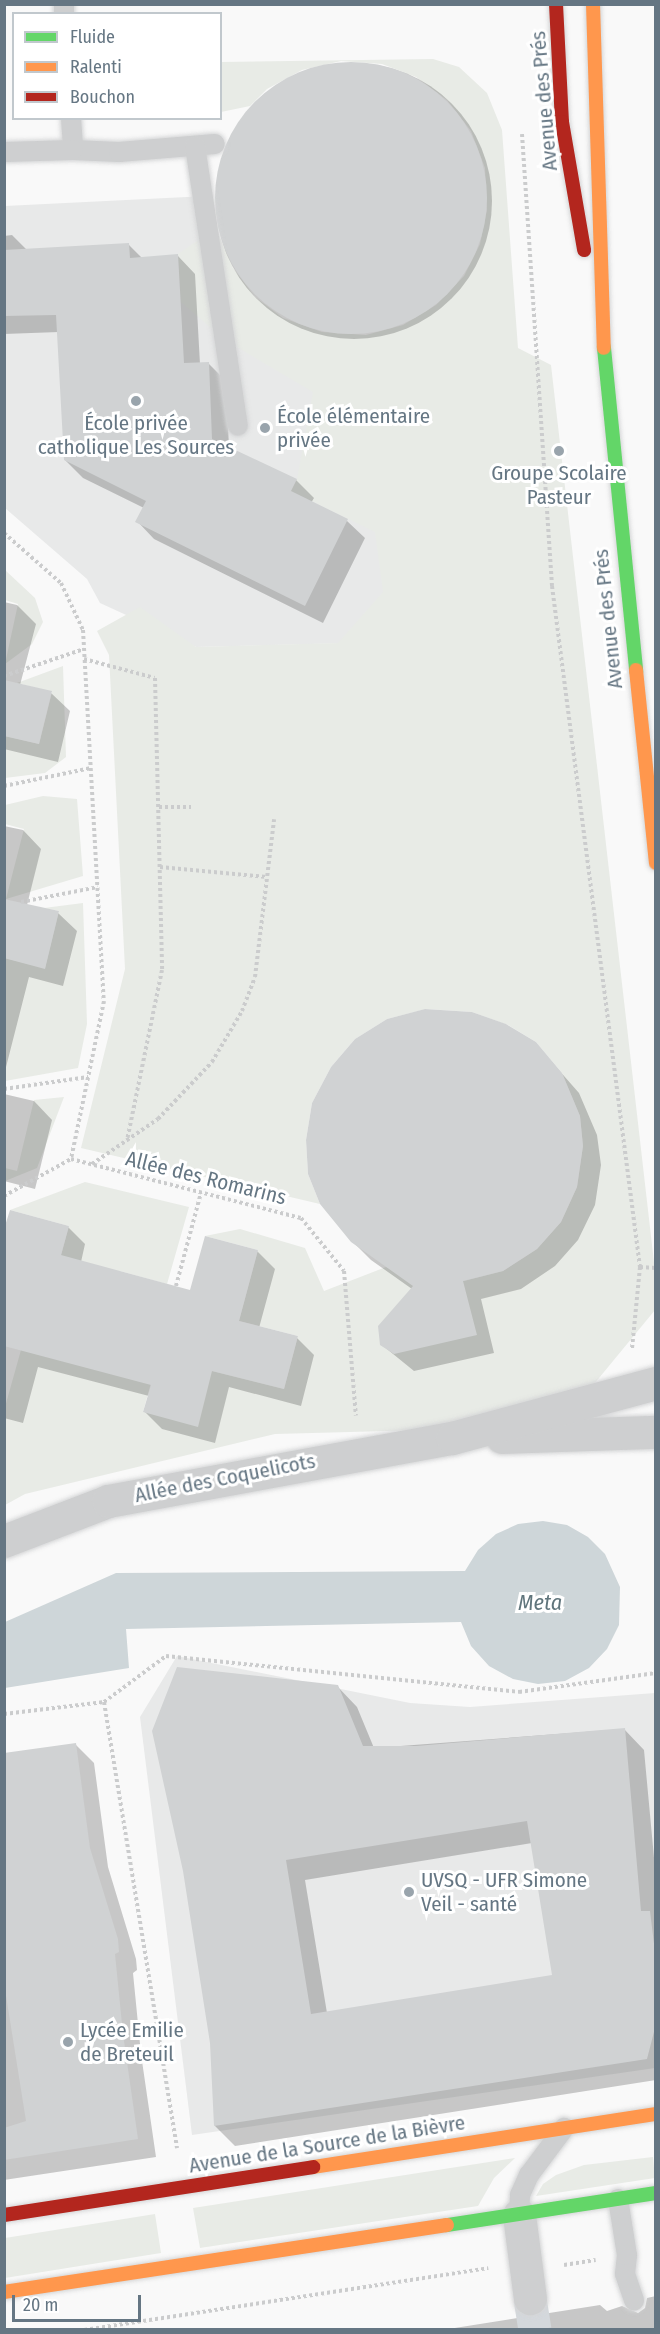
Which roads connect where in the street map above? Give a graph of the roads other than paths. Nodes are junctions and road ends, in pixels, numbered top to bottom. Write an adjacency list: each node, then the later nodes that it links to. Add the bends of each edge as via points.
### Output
1 (556, 4): 8 (main road, Avenue des Prés, via 562,122)
2 (593, 4): 8 (main road, Avenue des Prés)
3 (71, 120): 6 (lane)
4 (215, 144): 5 (lane)
5 (195, 146): 6 (lane, via 118,152); 9 (lane)
6 (73, 150): 7 (lane)
7 (4, 152)
8 (605, 371): 10 (main road, Avenue des Prés)
9 (238, 426)
10 (656, 863)
11 (641, 1387): 13 (street)
12 (656, 1432): 13 (street)
13 (453, 1438): 14 (street, Allée des Coquelicots, via 108,1501)
14 (4, 1541)
15 (656, 2114): 16 (main road, Avenue de la Source de la Bièvre)
16 (564, 2128): 19 (main road, Avenue de la Source de la Bièvre); 20 (lane, via 529,2175 520,2195)
17 (656, 2193): 18 (main road)
18 (618, 2199): 20 (main road); 23 (lane, via 627,2255 625,2274)
19 (4, 2215)
20 (519, 2215): 21 (main road); 22 (street)
21 (4, 2292)
22 (530, 2298)
23 (634, 2300)

